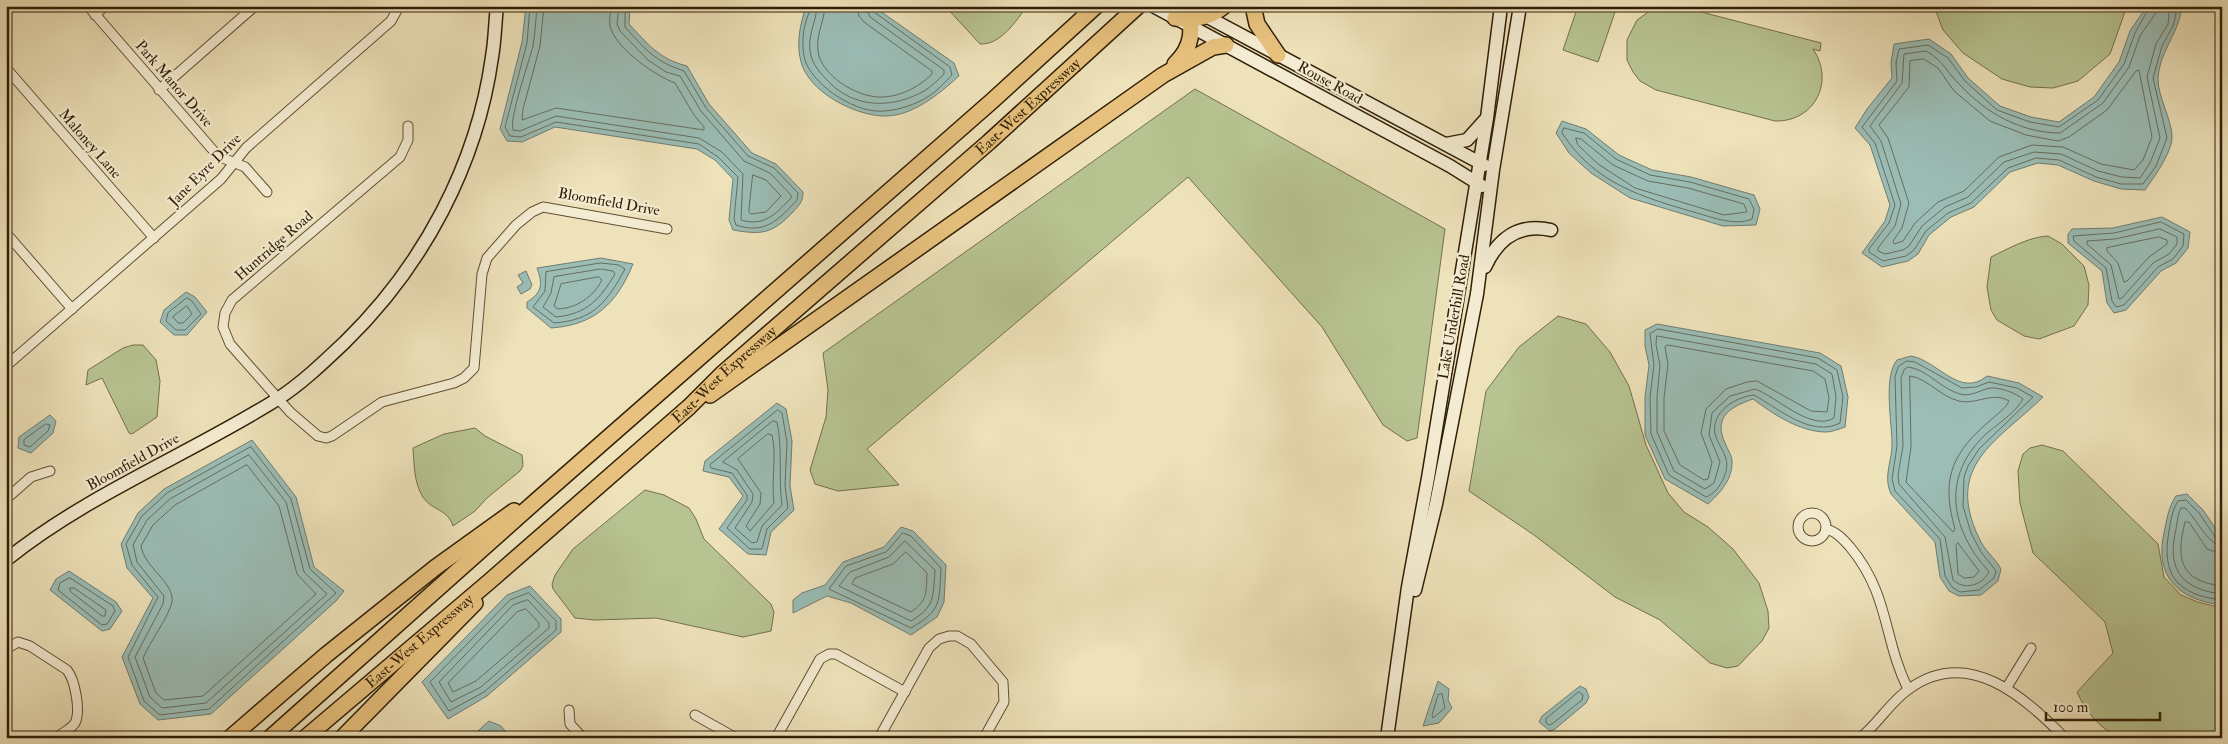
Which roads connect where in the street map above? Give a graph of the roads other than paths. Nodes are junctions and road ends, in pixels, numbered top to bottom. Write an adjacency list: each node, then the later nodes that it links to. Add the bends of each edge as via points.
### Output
1 (88, 6): 13 (street, Park Manor Drive)
2 (105, 6): 13 (street)
3 (255, 6): 20 (street)
4 (497, 6): 37 (street, Bloomfield Drive, via 492,57 473,135 444,208 428,238 405,274 356,330 323,363)
5 (1096, 6): 41 (highway, East-West Expressway)
6 (1153, 6): 15 (street)
7 (1224, 6): 14 (highway)
8 (1253, 6): 17 (highway, via 1257,24)
9 (1502, 6): 21 (street, Lake Underhill Road)
10 (1520, 6): 26 (street, Lake Underhill Road)
11 (397, 8): 25 (street, Jane Eyre Drive, via 391,21 246,148)
12 (1136, 9): 38 (highway, East-West Expressway, via 989,142 722,374)
13 (95, 15): 20 (street, Park Manor Drive)
14 (1192, 15): 15 (highway); 16 (street, Rouse Road); 17 (street, Rouse Road); 19 (highway, via 1188,47)
15 (1175, 18)
16 (1226, 45): 19 (highway, via 1213,47); 27 (street, Rouse Road)
17 (1278, 55): 23 (street, Rouse Road)
18 (6, 68): 33 (street, Maloney Lane)
19 (1163, 75): 38 (highway, via 717,392)
20 (160, 90): 25 (street, Park Manor Drive, via 218,156)
21 (1487, 118): 23 (street, via 1468,140); 24 (street, Lake Underhill Road)
22 (408, 126): 37 (street, Huntridge Road, via 408,140 400,157 232,300 225,313 223,327 230,344)
23 (1446, 144): 24 (street, Rouse Road)
24 (1479, 162): 26 (street, Rouse Road); 27 (street, Lake Underhill Road)
25 (234, 163): 28 (street, Park Manor Drive, via 245,168); 33 (street, Jane Eyre Drive, via 221,179)
26 (1493, 170): 29 (street, Lake Underhill Road)
27 (1476, 182): 29 (street, Rouse Road); 45 (street, Lake Underhill Road)
28 (268, 192)
29 (1490, 192): 34 (street, Lake Underhill Road)
30 (667, 229): 37 (street, Bloomfield Drive, via 543,207 510,231 486,258 474,368 464,378 382,402 326,438 310,430)
31 (1551, 230): 34 (street, via 1529,228 1504,238 1491,253)
32 (6, 233): 35 (street)
33 (154, 238): 35 (street, Jane Eyre Drive)
34 (1479, 278): 45 (street, Lake Underhill Road, via 1436,504)
35 (72, 309): 36 (street, Jane Eyre Drive)
36 (6, 366)
37 (278, 398): 43 (street, Bloomfield Drive, via 56,524)
38 (689, 407): 44 (highway, East-West Expressway)
39 (50, 472): 40 (street, via 31,477)
40 (6, 499)
41 (536, 501): 54 (highway, via 506,515 436,567 326,655); 55 (highway, East-West Expressway)
42 (1826, 529): 49 (street, via 1842,538 1874,583)
43 (6, 560)
44 (490, 581): 56 (highway, East-West Expressway); 57 (highway, via 479,600)
45 (1403, 631): 63 (street, Lake Underhill Road)
46 (2030, 648): 48 (street)
47 (6, 649): 53 (street, via 18,642 30,646 71,676 78,713 74,725)
48 (2007, 687): 49 (street, via 1980,676 1954,674); 65 (street)
49 (1908, 689): 64 (street)
50 (905, 692): 60 (street, via 836,654 829,654 820,659); 61 (street); 62 (street, via 929,648 939,639 957,636 970,644 1004,682 1004,702)
51 (569, 710): 58 (street, via 570,724)
52 (695, 715): 59 (street)
53 (56, 738)
54 (230, 738)
55 (270, 738)
56 (304, 738)
57 (342, 738)
58 (582, 738)
59 (736, 738)
60 (776, 738)
61 (879, 738)
62 (984, 738)
63 (1387, 738)
64 (1860, 738)
65 (2065, 738)

